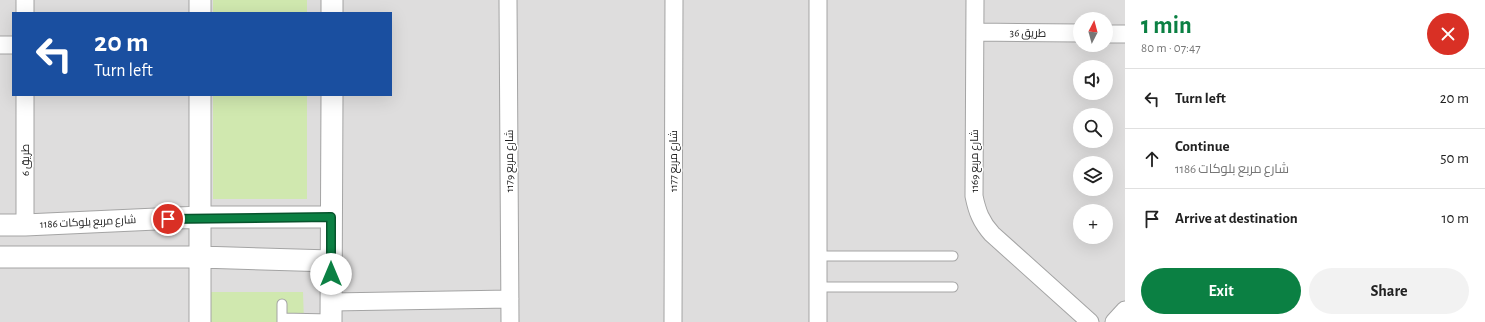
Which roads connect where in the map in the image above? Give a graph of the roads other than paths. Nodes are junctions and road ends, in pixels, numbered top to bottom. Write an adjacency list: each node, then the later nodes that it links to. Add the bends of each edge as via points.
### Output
1 (25, 0): 8 (street)
2 (200, 0): 9 (street)
3 (332, 0): 10 (street)
4 (508, 0): 31 (street, شارع مربع 1179)
5 (674, 0): 38 (street, شارع مربع 1177)
6 (818, 0): 24 (street)
7 (975, 0): 11 (street, شارع مربع 1169)
8 (25, 12)
9 (200, 12)
10 (332, 12)
11 (975, 32): 12 (street, طريق 36); 40 (street, شارع مربع 1169, via 974,196 978,213 992,234)
12 (1073, 33)
13 (1113, 34): 14 (street)
14 (1125, 34)
15 (0, 44): 16 (street)
16 (12, 45)
17 (25, 96): 23 (street, طريق 6)
18 (200, 96): 20 (street)
19 (332, 96): 21 (street)
20 (200, 217): 21 (street, شارع مربع بلوكات 1186); 23 (street, شارع مربع بلوكات 1186); 27 (street)
21 (331, 217): 28 (street)
22 (0, 225): 23 (street, شارع مربع بلوكات 1186)
23 (25, 225)
24 (818, 256): 25 (lane); 29 (street)
25 (953, 256)
26 (0, 257): 27 (street)
27 (200, 257): 28 (street); 36 (street)
28 (331, 260): 34 (street)
29 (818, 286): 30 (lane); 39 (street)
30 (953, 287)
31 (510, 299): 34 (street); 37 (street, شارع مربع 1179)
32 (282, 304): 35 (lane)
33 (1125, 310): 41 (street)
34 (331, 314): 35 (lane)
35 (282, 320)
36 (200, 322)
37 (510, 322)
38 (673, 322)
39 (818, 322)
40 (1090, 322)
41 (1114, 322)

